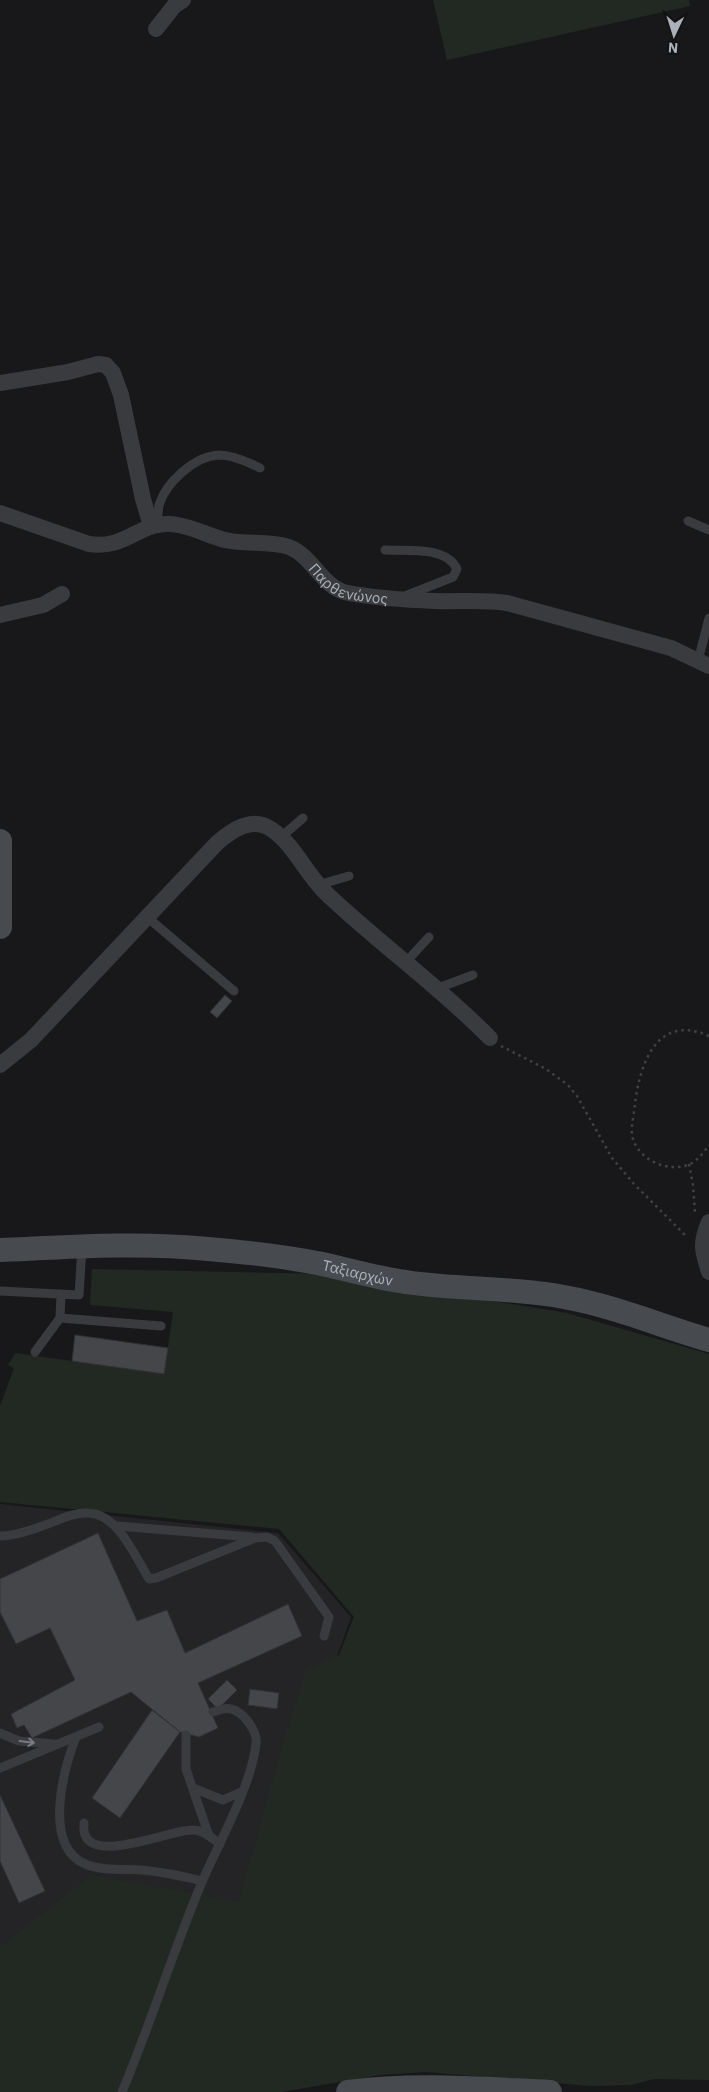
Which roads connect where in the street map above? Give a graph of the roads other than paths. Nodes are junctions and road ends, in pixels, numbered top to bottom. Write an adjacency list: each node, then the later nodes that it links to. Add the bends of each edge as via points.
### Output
1 (183, 0): 2 (street)
2 (156, 29)
3 (0, 383): 7 (street, via 106,365 115,377 143,499)
4 (260, 468): 7 (lane, via 232,457 205,457 180,474 159,505)
5 (0, 513): 7 (street, via 100,546 122,542)
6 (688, 521): 8 (lane)
7 (154, 525): 11 (street, Παρθενώνος, via 178,525 226,540 290,547 337,589)
8 (709, 530)
9 (385, 550): 11 (lane, via 440,555 457,569 453,577)
10 (62, 594): 12 (street, via 43,605)
11 (400, 598): 14 (street, Παρθενώνος, via 507,603 671,648)
12 (0, 615)
13 (709, 618): 14 (lane)
14 (703, 663)
15 (303, 818): 16 (lane)
16 (280, 838): 19 (street); 20 (street, via 271,829 257,824 233,830)
17 (0, 841): 21 (street)
18 (349, 876): 19 (lane)
19 (318, 885): 23 (street)
20 (148, 917): 26 (lane); 28 (street, via 31,1040)
21 (0, 927)
22 (429, 937): 23 (lane)
23 (406, 962): 25 (street)
24 (473, 975): 25 (lane)
25 (438, 988): 27 (street)
26 (234, 991)
27 (490, 1038)
28 (0, 1064)
29 (702, 1220): 32 (street, via 702,1249)
30 (82, 1247): 31 (street, Ταξιαρχών); 34 (lane, via 79,1295); 37 (street, Ταξιαρχών, via 206,1248 300,1260 418,1284 544,1293 600,1305)
31 (0, 1250)
32 (709, 1272)
33 (0, 1291): 34 (lane)
34 (61, 1294): 35 (lane)
35 (60, 1318): 36 (lane); 38 (lane)
36 (161, 1326)
37 (709, 1340)
38 (35, 1352)
39 (116, 1526): 40 (lane, via 104,1517 89,1513); 41 (lane); 41 (lane, via 149,1579)
40 (0, 1536)
41 (255, 1538): 42 (lane, via 267,1537 275,1541 323,1609 328,1617)
42 (324, 1636)
43 (213, 1712): 51 (lane, via 232,1709 242,1715 253,1730 256,1742)
44 (99, 1727): 47 (lane)
45 (0, 1733): 48 (lane, one-way to 48, via 19,1742)
46 (186, 1735): 50 (lane, via 186,1769)
47 (76, 1737): 48 (lane); 55 (lane, via 66,1762 59,1813 62,1833 71,1854 85,1864 176,1874)
48 (57, 1745): 49 (lane)
49 (0, 1768)
50 (193, 1788): 51 (lane, via 223,1800); 53 (lane)
51 (241, 1792): 54 (lane)
52 (84, 1822): 53 (lane, via 86,1838 103,1845 140,1844 193,1830)
53 (209, 1836): 54 (lane)
54 (220, 1844): 55 (lane)
55 (202, 1881): 58 (lane)
56 (376, 2090): 57 (street); 59 (street)
57 (491, 2090): 60 (street)
58 (122, 2092)
59 (348, 2092)
60 (538, 2092)

